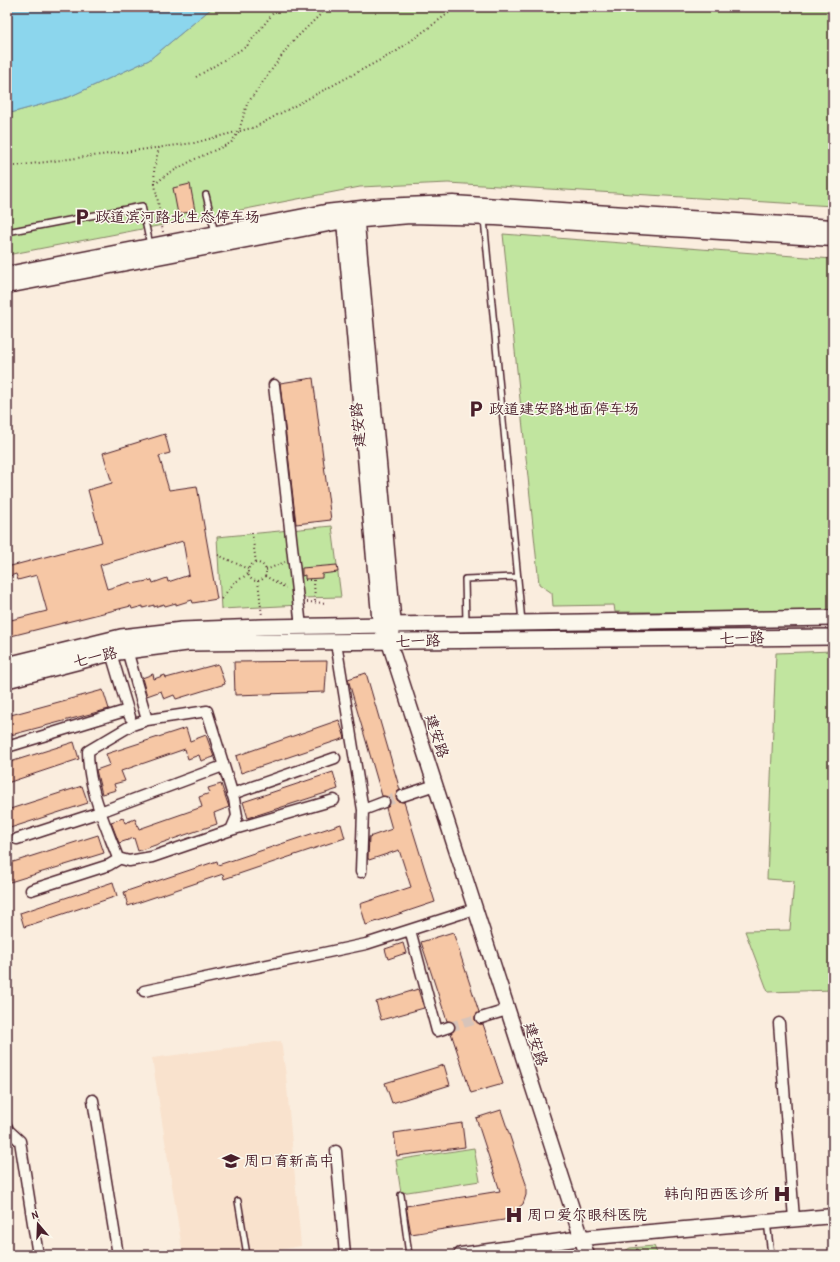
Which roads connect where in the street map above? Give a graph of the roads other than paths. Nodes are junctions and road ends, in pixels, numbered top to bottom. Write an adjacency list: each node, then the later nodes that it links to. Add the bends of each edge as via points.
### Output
1 (206, 195): 6 (lane)
2 (350, 215): 3 (main road); 4 (main road, via 453,203); 6 (main road, via 325,212); 10 (main road); 16 (main road, 建安路)
3 (484, 218): 7 (main road); 12 (lane)
4 (833, 227)
5 (7, 232): 8 (lane, via 142,206)
6 (215, 234): 8 (main road)
7 (833, 239)
8 (150, 246): 9 (main road)
9 (7, 274)
10 (7, 286)
11 (274, 385): 17 (street)
12 (518, 577): 14 (lane, via 465,579); 15 (lane)
13 (833, 618): 15 (main road, 七一路)
14 (466, 623): 15 (main road, 七一路); 16 (main road, 七一路)
15 (522, 623)
16 (387, 626): 17 (main road, 七一路); 19 (main road, 建安路)
17 (301, 627): 23 (main road, 七一路, via 182,630 121,637)
18 (833, 637): 19 (main road, 七一路)
19 (389, 642): 21 (main road, 七一路, via 187,643); 31 (main road, 建安路)
20 (336, 644): 36 (street)
21 (127, 650): 22 (main road, 七一路); 26 (street)
22 (111, 653): 24 (main road, 七一路); 25 (street)
23 (7, 665)
24 (7, 680)
25 (128, 710): 27 (street); 28 (street)
26 (147, 720): 27 (street); 30 (street, via 206,711)
27 (132, 725): 37 (street, via 88,751 88,765)
28 (7, 747)
29 (335, 758): 32 (street)
30 (223, 766): 32 (street); 37 (street)
31 (435, 785): 33 (street); 43 (main road, 建安路)
32 (232, 794): 38 (street, via 237,816)
33 (402, 796)
34 (334, 800): 38 (street)
35 (384, 802): 36 (street)
36 (363, 810): 41 (street)
37 (100, 812): 39 (street); 40 (street)
38 (231, 830): 40 (street, via 152,857 129,861)
39 (17, 838)
40 (119, 859): 42 (street, via 109,865)
41 (361, 872)
42 (31, 890)
43 (474, 909): 44 (street); 46 (main road, 建安路)
44 (410, 930): 45 (street, via 366,944); 49 (street, via 437,1031)
45 (144, 991)
46 (507, 1010): 47 (street); 58 (main road, 建安路)
47 (481, 1018)
48 (779, 1023): 56 (street)
49 (449, 1027)
50 (93, 1100): 62 (street)
51 (7, 1127): 61 (street, via 20,1141)
52 (336, 1151): 64 (street)
53 (401, 1195): 65 (lane)
54 (238, 1201): 63 (lane)
55 (833, 1216): 56 (main road)
56 (794, 1219): 57 (main road)
57 (767, 1221): 58 (main road); 60 (lane)
58 (582, 1238): 59 (main road); 67 (main road, 建安路)
59 (517, 1251): 66 (main road)
60 (771, 1254)
61 (38, 1255)
62 (118, 1255)
63 (247, 1255)
64 (345, 1255)
65 (409, 1255)
66 (461, 1255)
67 (587, 1255)

